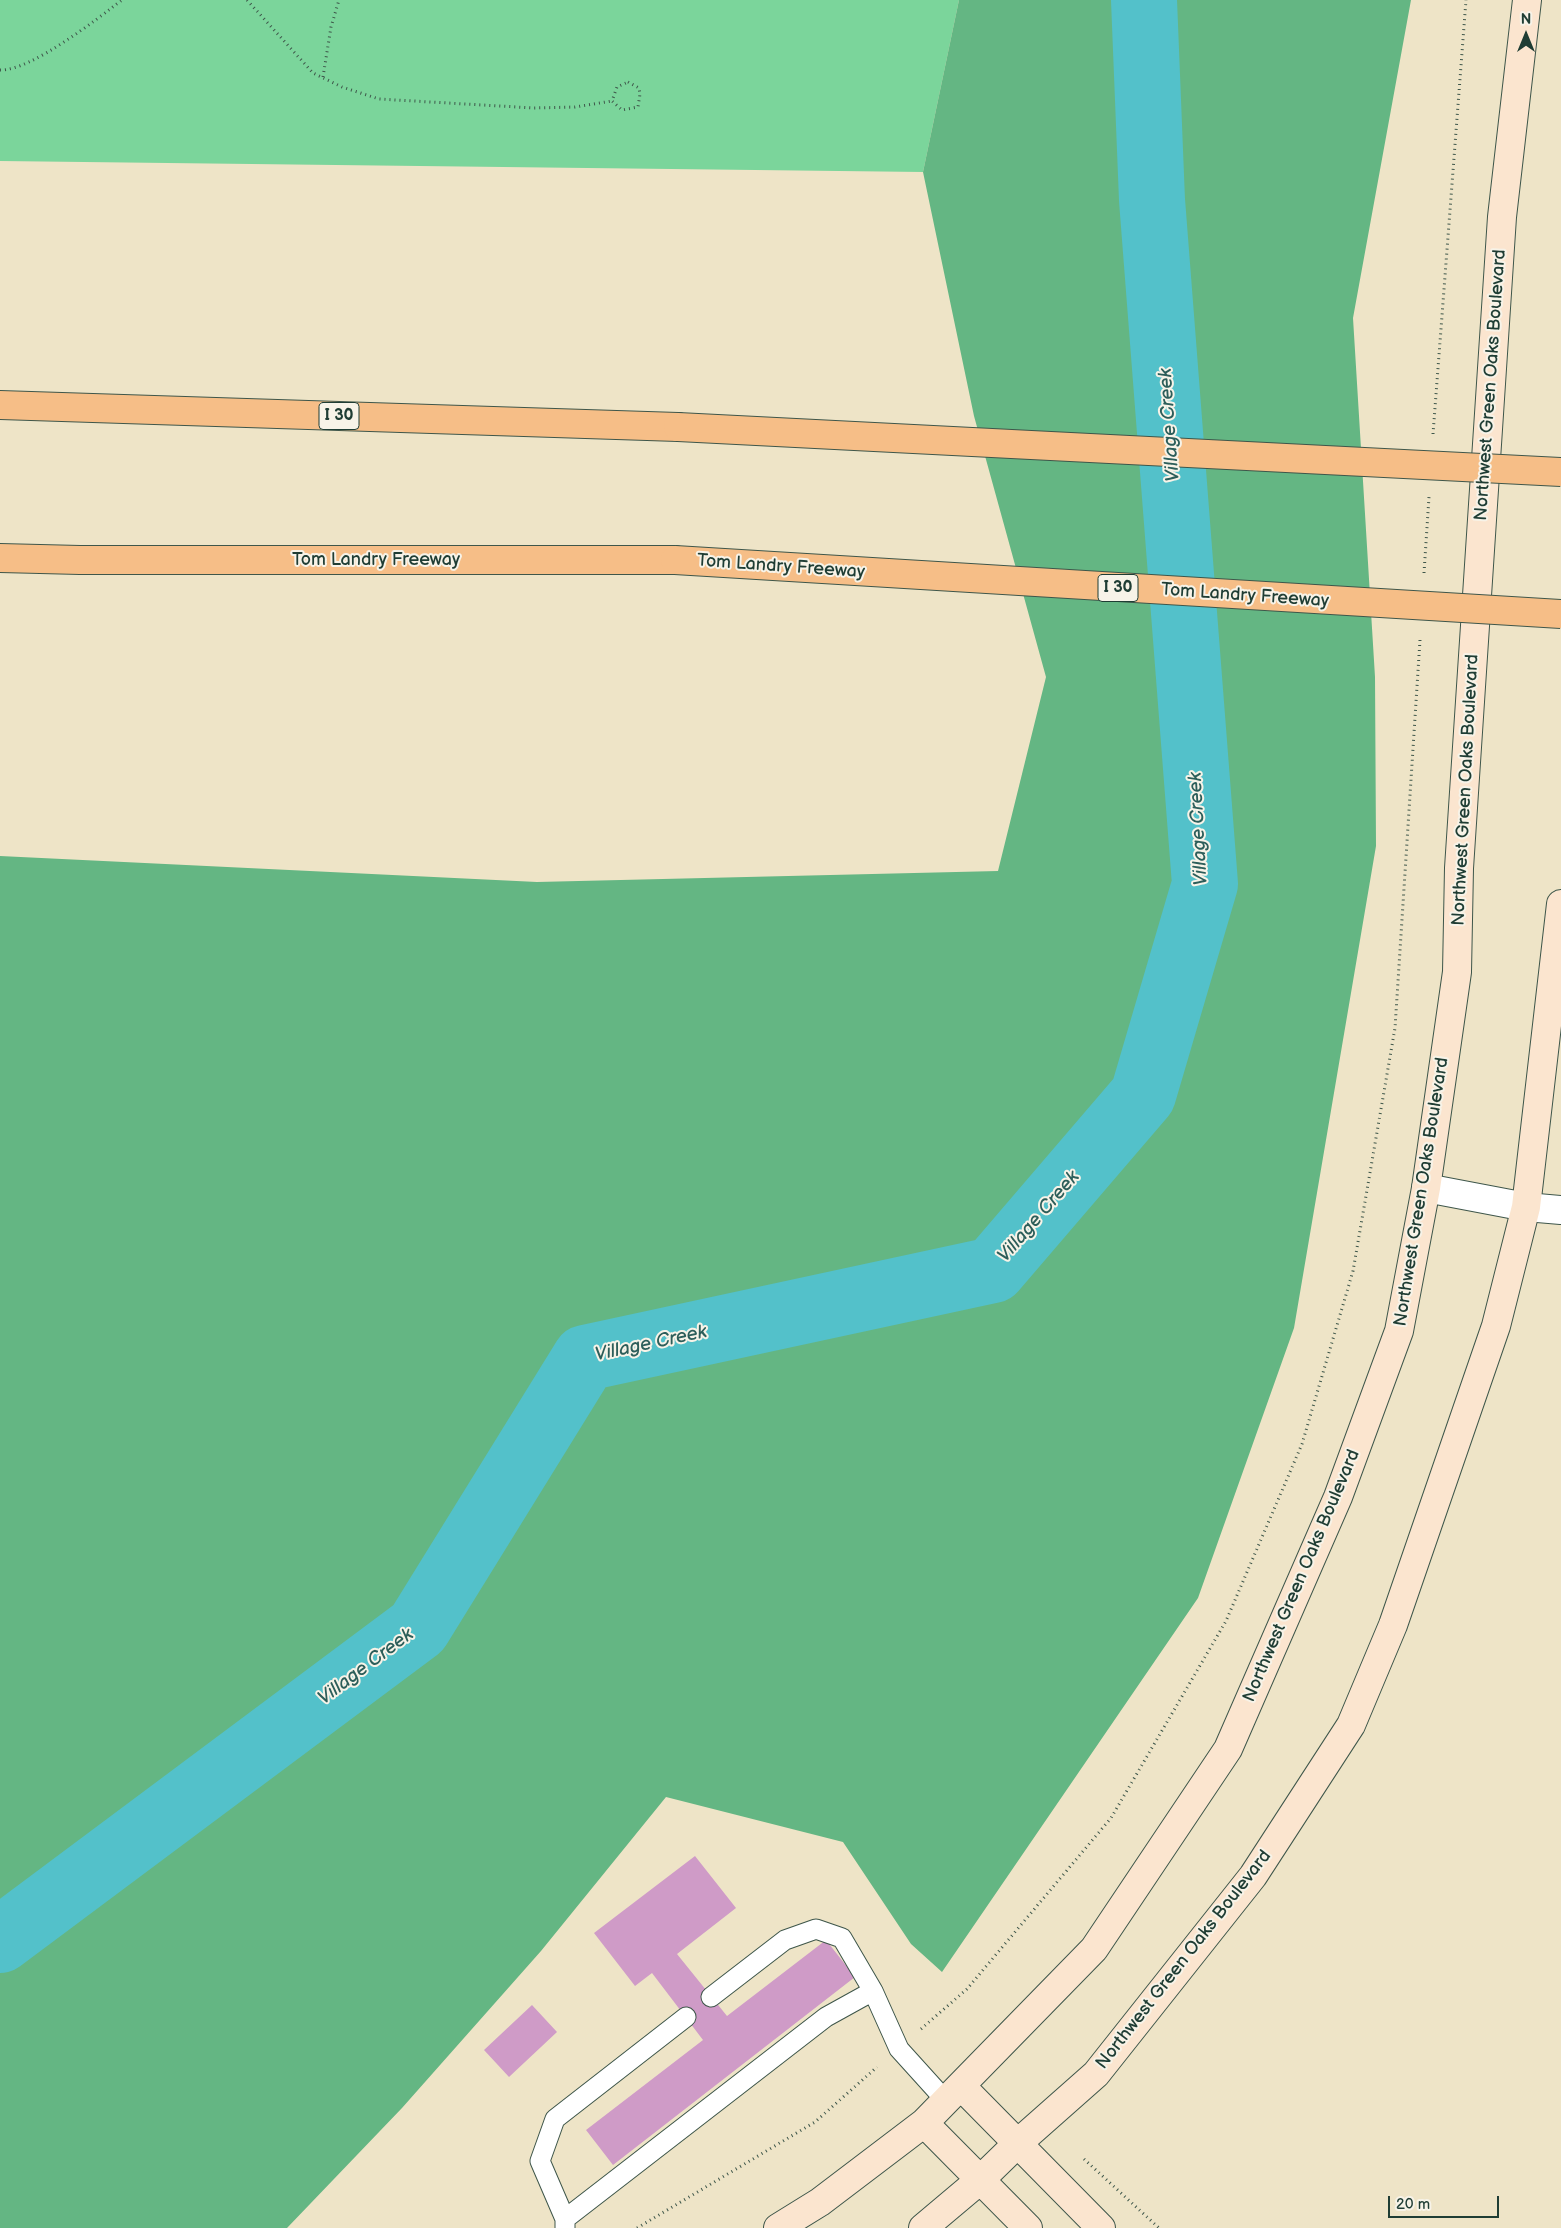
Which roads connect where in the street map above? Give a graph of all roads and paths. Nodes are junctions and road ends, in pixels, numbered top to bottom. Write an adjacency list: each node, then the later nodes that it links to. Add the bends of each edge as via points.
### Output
1 (122, 0): 6 (path, via 69,40 28,62)
2 (247, 0): 7 (path, via 313,73)
3 (339, 0): 7 (path)
4 (1466, 0): 10 (path)
5 (1527, 0): 18 (main road, Northwest Green Oaks Boulevard, via 1502,217 1459,868 1457,972)
6 (0, 70)
7 (322, 77): 8 (path, via 379,99 534,108 575,107)
8 (612, 101): 8 (path, via 622,110 638,107 639,88 628,82 622,84)
9 (0, 405): 11 (highway, I 30, bridge, via 678,427)
10 (1433, 438)
11 (1561, 472)
12 (1430, 487): 14 (path)
13 (0, 558): 15 (highway, Tom Landry Freeway / I 30, bridge, via 675,560)
14 (1424, 576)
15 (1561, 614)
16 (1420, 635): 24 (path, via 1395,1028 1353,1272 1302,1444 1226,1621 1111,1818 967,1989)
17 (1561, 904): 19 (main road, Northwest Green Oaks Boulevard)
18 (1426, 1188): 19 (street); 25 (main road, Northwest Green Oaks Boulevard, via 1399,1331 1338,1497 1228,1749 1094,1949)
19 (1526, 1208): 20 (street); 27 (main road, Northwest Green Oaks Boulevard, via 1492,1335 1393,1625 1350,1725 1253,1876 1096,2074)
20 (1561, 1210)
21 (874, 1991): 22 (lane, via 842,1938 816,1929 784,1940); 24 (lane); 30 (lane, via 826,2017)
22 (711, 1997)
23 (686, 2017): 30 (lane, via 555,2119 540,2160)
24 (899, 2048): 25 (lane); 31 (path, via 815,2122)
25 (954, 2093): 26 (main road, Northwest Green Oaks Boulevard); 27 (main road)
26 (924, 2123): 29 (main road); 32 (main road, Northwest Green Oaks Boulevard, via 820,2202)
27 (1018, 2143): 29 (main road, Northwest Green Oaks Boulevard); 35 (main road)
28 (1084, 2159): 36 (path)
29 (980, 2180): 33 (main road, Northwest Green Oaks Boulevard); 34 (main road)
30 (565, 2224)
31 (637, 2228)
32 (778, 2228)
33 (923, 2228)
34 (1028, 2228)
35 (1101, 2228)
36 (1159, 2228)

